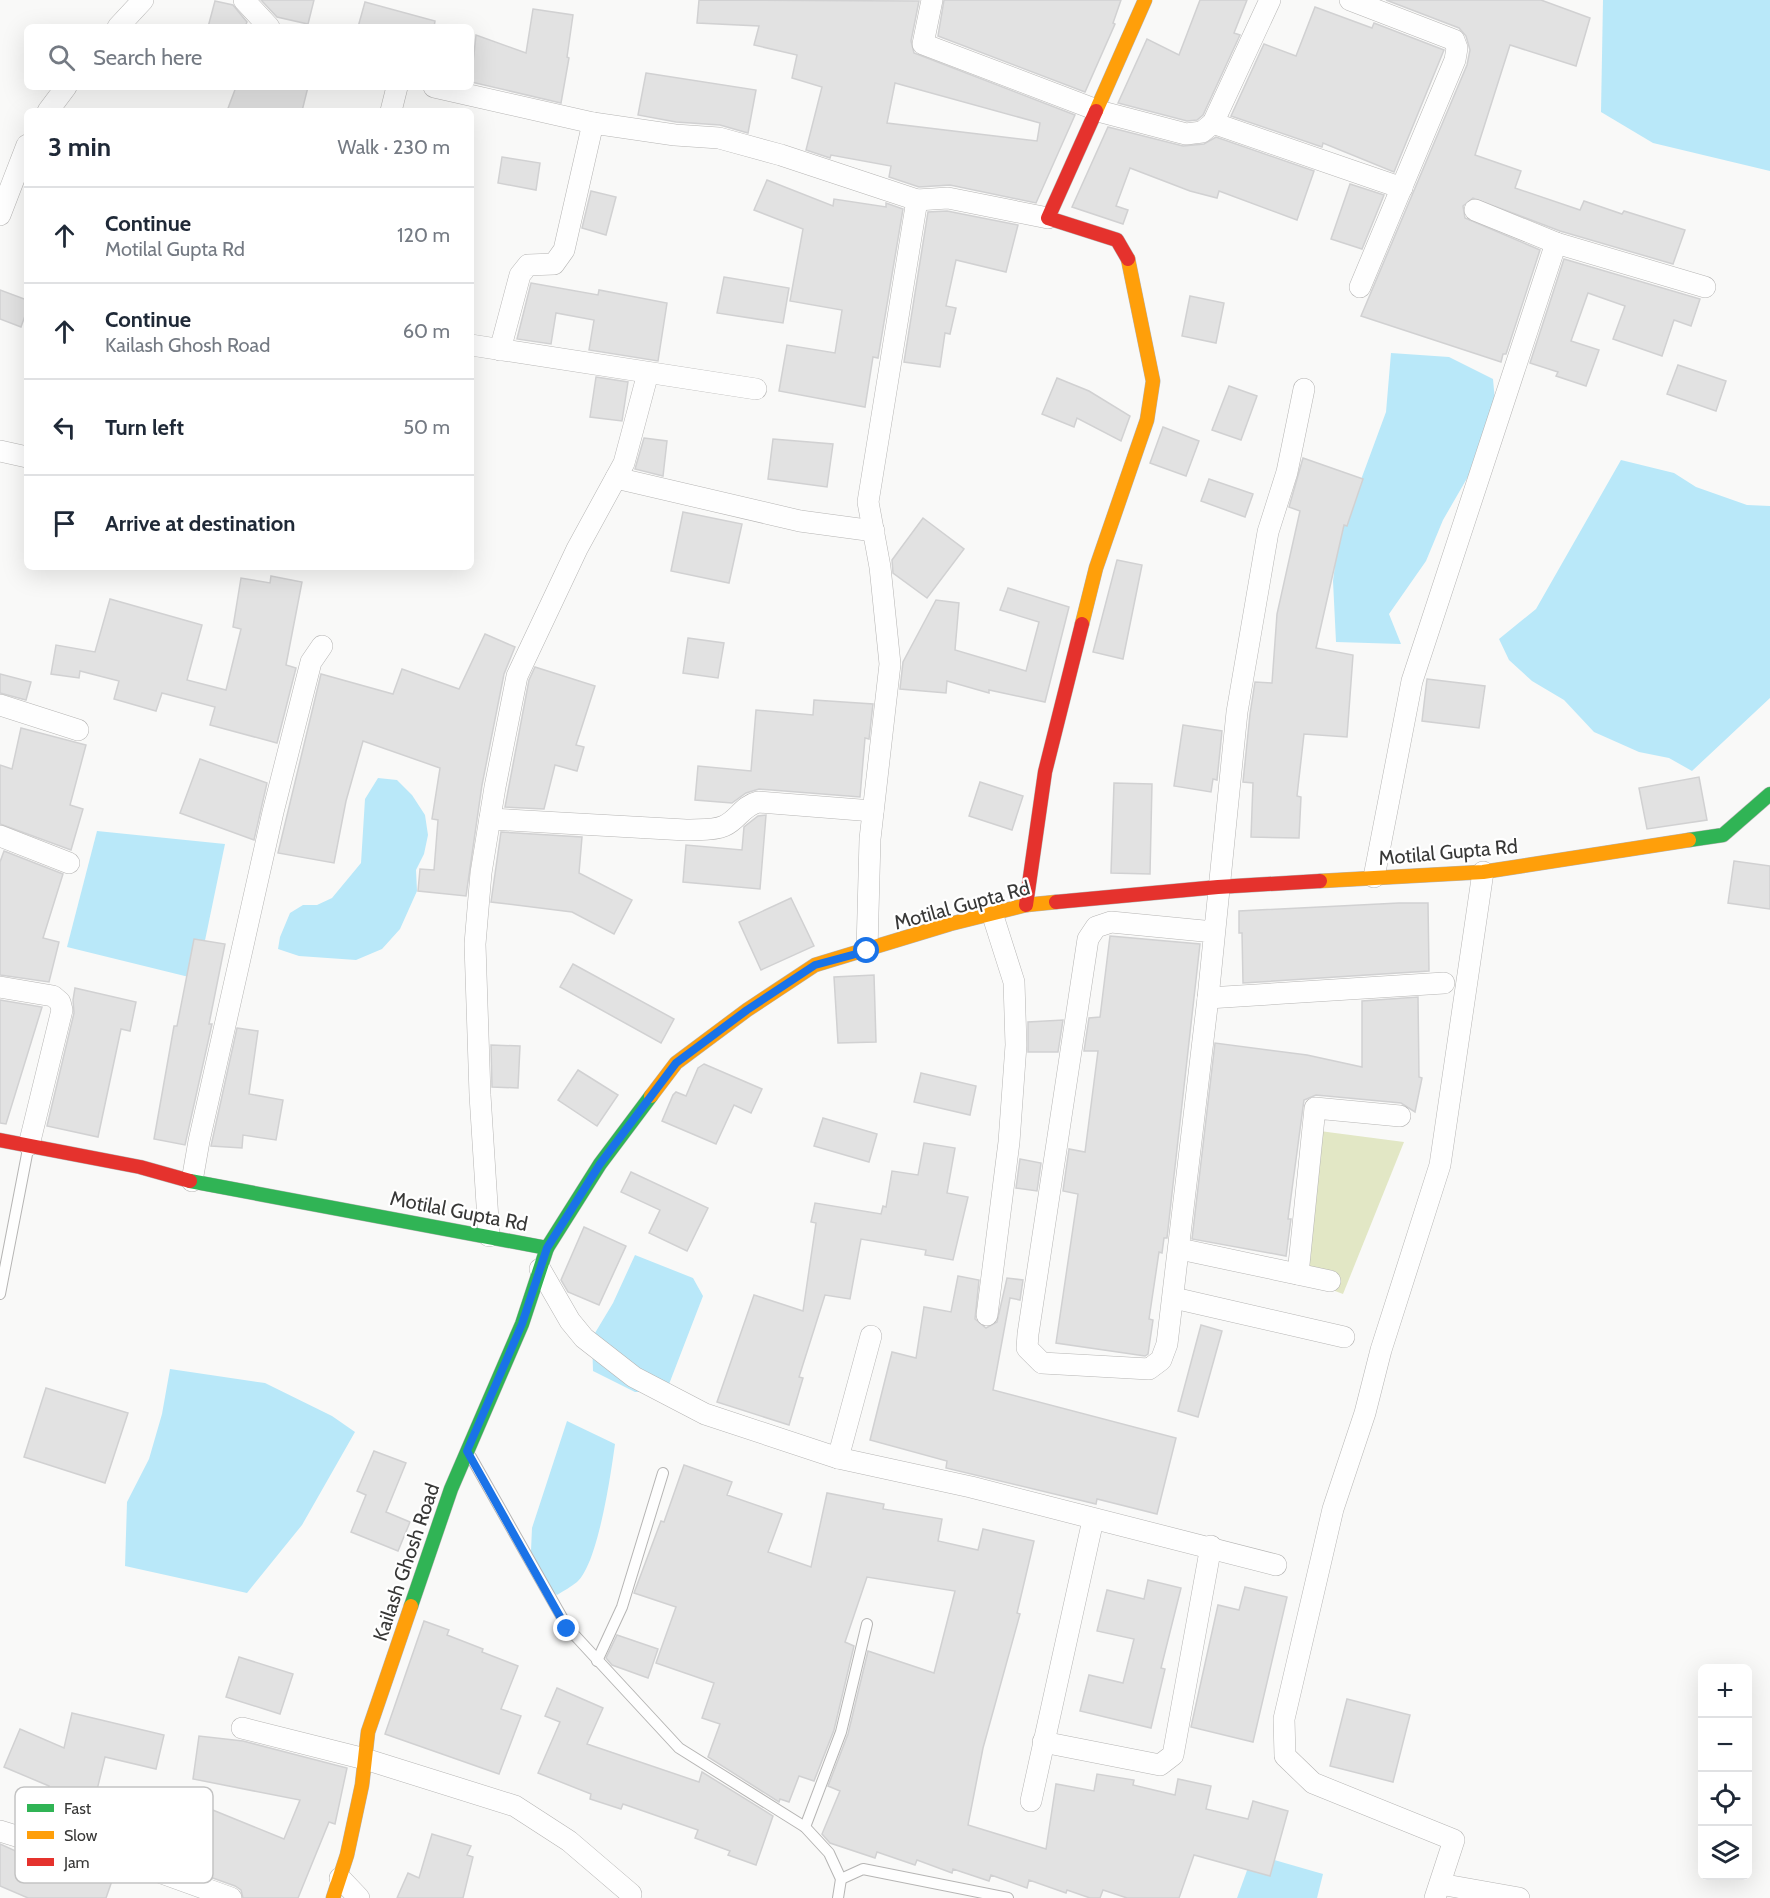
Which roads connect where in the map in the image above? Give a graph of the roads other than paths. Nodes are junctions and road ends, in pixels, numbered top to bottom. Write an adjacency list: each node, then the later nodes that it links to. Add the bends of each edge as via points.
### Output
1 (143, 0): 7 (street)
2 (244, 0): 8 (street)
3 (932, 0): 14 (street, via 923,44)
4 (1145, 0): 14 (street)
5 (1270, 0): 16 (street)
6 (1350, 0): 18 (street, via 1454,40 1457,48)
7 (121, 24)
8 (266, 24)
9 (64, 90): 12 (street)
10 (396, 90): 13 (street)
11 (447, 90): 15 (street)
12 (50, 108)
13 (393, 108)
14 (1097, 108): 16 (street, via 1186,134 1202,132); 22 (street)
15 (593, 123): 19 (street, via 719,138); 27 (street, via 564,250 555,264 528,265 520,274)
16 (1213, 123): 18 (street)
17 (24, 153): 21 (street)
18 (1402, 188): 24 (street)
19 (916, 200): 22 (street, via 948,198); 34 (street, via 868,502)
20 (1475, 210): 23 (street)
21 (0, 215)
22 (1048, 218): 46 (street, via 1117,240 1127,255 1153,381 1147,420 1096,568 1045,772)
23 (1556, 243): 25 (street); 44 (street, via 1412,681)
24 (1360, 287)
25 (1705, 287)
26 (474, 346): 27 (street)
27 (500, 350): 28 (street)
28 (648, 373): 29 (street); 33 (street, via 624,463)
29 (756, 389)
30 (1304, 389): 45 (street, via 1287,472 1268,532 1237,712)
31 (0, 451): 32 (street)
32 (24, 456)
33 (616, 478): 34 (street, via 789,519); 40 (street, via 516,676)
34 (874, 531): 39 (street, via 890,664)
35 (322, 646): 56 (street, via 311,662 273,812)
36 (0, 705): 37 (street)
37 (78, 730)
38 (1770, 794): 43 (street, Motilal Gupta Rd, via 1723,835)
39 (873, 812): 40 (street, via 758,801 747,804 727,825 686,830); 49 (street)
40 (490, 819): 57 (street, via 475,944)
41 (0, 837): 42 (street)
42 (69, 863)
43 (1483, 872): 44 (street, Motilal Gupta Rd); 86 (street, via 1440,1166 1333,1509 1284,1719 1285,1756 1313,1783 1454,1840)
44 (1374, 878): 45 (street, Motilal Gupta Rd)
45 (1218, 887): 46 (street, Motilal Gupta Rd); 48 (street)
46 (1026, 905): 47 (street, Motilal Gupta Rd)
47 (992, 913): 49 (street, Motilal Gupta Rd); 65 (street, via 1014,982 1016,1045 1009,1142)
48 (1215, 932): 52 (street); 64 (street, via 1111,922 1096,927 1088,939 1027,1348 1042,1363 1149,1368 1161,1360)
49 (867, 951): 58 (street, Motilal Gupta Rd, via 815,965 676,1063 600,1164)
50 (1444, 983): 52 (street)
51 (0, 987): 55 (street, via 53,996 62,1010)
52 (1208, 998): 59 (street)
53 (1401, 1116): 61 (street, via 1315,1108)
54 (0, 1140): 55 (street, Motilal Gupta Rd)
55 (29, 1145): 56 (street, Motilal Gupta Rd); 63 (lane)
56 (192, 1181): 57 (street, Motilal Gupta Rd)
57 (489, 1236): 58 (street, Motilal Gupta Rd)
58 (547, 1248): 60 (street, Kailash Ghosh Road)
59 (1180, 1249): 61 (street); 64 (street)
60 (540, 1269): 68 (street, Kailash Ghosh Road, via 522,1324); 69 (street, via 584,1338 634,1377 705,1413)
61 (1298, 1274): 62 (street)
62 (1330, 1281)
63 (0, 1294)
64 (1174, 1298): 67 (street)
65 (987, 1315)
66 (871, 1335): 69 (street)
67 (1344, 1337)
68 (467, 1451): 75 (lane, via 567,1629); 78 (street, Kailash Ghosh Road, via 368,1732)
69 (838, 1458): 71 (street, via 971,1487)
70 (663, 1473): 75 (lane, via 622,1607)
71 (1093, 1520): 72 (street); 77 (street)
72 (1211, 1546): 73 (street); 77 (street, via 1173,1755 1168,1761 1160,1765)
73 (1276, 1564)
74 (867, 1624): 80 (lane, via 841,1732)
75 (597, 1661): 80 (lane, via 679,1748)
76 (242, 1728): 78 (street)
77 (1043, 1742): 79 (street)
78 (365, 1759): 85 (street, Kailash Ghosh Road, via 350,1843); 87 (street, via 515,1806 569,1841)
79 (1031, 1801)
80 (804, 1827): 83 (lane, via 829,1852)
81 (0, 1831): 82 (street)
82 (15, 1836)
83 (841, 1879): 90 (lane); 91 (lane, via 863,1869)
84 (188, 1883): 88 (street)
85 (337, 1888): 89 (street)
86 (1438, 1891): 92 (street)
87 (631, 1894)
88 (231, 1898)
89 (359, 1898)
90 (838, 1898)
91 (1008, 1898)
92 (1519, 1898)

